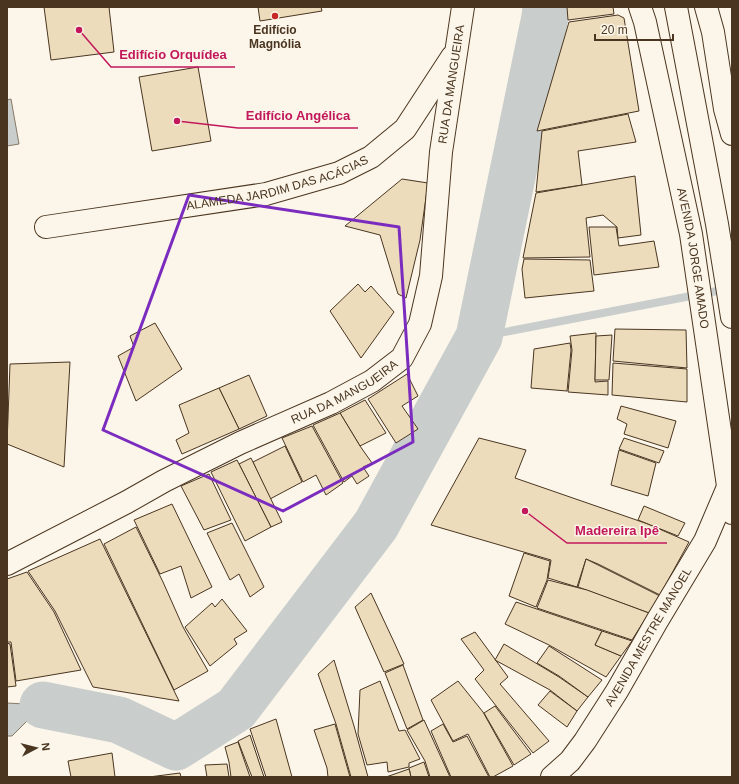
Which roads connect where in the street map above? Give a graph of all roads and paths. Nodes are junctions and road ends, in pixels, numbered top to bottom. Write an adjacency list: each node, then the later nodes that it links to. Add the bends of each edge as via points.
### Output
1 (463, 7): 5 (street, RUA DA MANGUEIRA)
2 (640, 7): 9 (street, AVENIDA JORGE AMADO, via 692,234)
3 (676, 7): 8 (street)
4 (706, 7): 6 (street)
5 (456, 51): 7 (street, ALAMEDA JARDIM DAS ACÁCIAS, via 405,129 371,157 339,173 266,194); 11 (street, RUA DA MANGUEIRA, via 441,152 431,276 420,324 402,358 372,381 338,399 240,443)
6 (732, 134)
7 (46, 227)
8 (732, 317)
9 (728, 487): 10 (street, AVENIDA JORGE AMADO); 12 (street, AVENIDA MESTRE MANOEL, via 705,541 617,691 585,741)
10 (732, 513)
11 (7, 564)
12 (552, 777)

